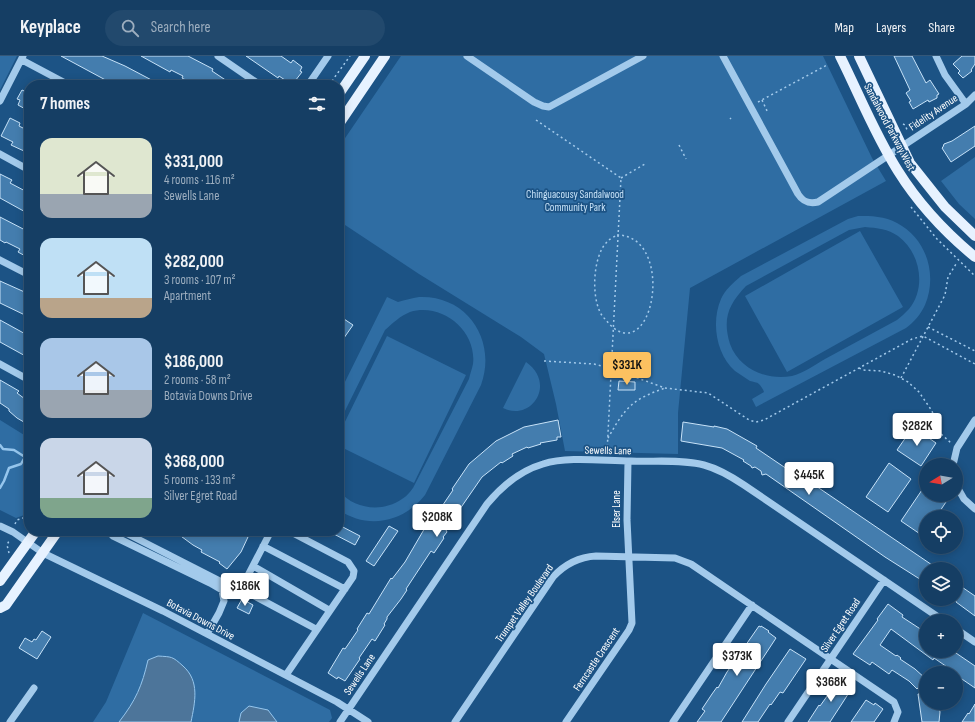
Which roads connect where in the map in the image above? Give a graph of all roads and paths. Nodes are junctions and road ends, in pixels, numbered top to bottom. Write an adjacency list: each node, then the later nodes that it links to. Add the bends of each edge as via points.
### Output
1 (218, 56): 15 (street)
2 (328, 56): 16 (street)
3 (350, 56): 17 (path)
4 (365, 56): 18 (main road)
5 (385, 56): 25 (main road)
6 (467, 56): 7 (street, via 534,102 549,107)
7 (643, 56)
8 (723, 56): 30 (street, Fidelity Avenue, via 804,201 818,202)
9 (840, 56): 30 (main road, Sandalwood Parkway West)
10 (859, 56): 28 (main road, Sandalwood Parkway West)
11 (936, 56): 23 (street, via 945,75)
12 (22, 58): 14 (street); 21 (street)
13 (827, 65): 20 (path)
14 (60, 80)
15 (253, 80)
16 (311, 80)
17 (333, 80)
18 (344, 87)
19 (975, 95): 23 (street, Fidelity Avenue)
20 (762, 100): 22 (path); 24 (path)
21 (0, 101)
22 (755, 104)
23 (966, 104): 28 (street, Fidelity Avenue)
24 (768, 113)
25 (344, 117)
26 (536, 120): 34 (path)
27 (679, 145): 31 (path)
28 (901, 147): 30 (street, Fidelity Avenue); 36 (main road, Sandalwood Parkway West, via 910,163 945,207)
29 (0, 154): 33 (street)
30 (889, 156): 37 (main road, Sandalwood Parkway West, via 907,185 940,224)
31 (686, 159)
32 (645, 164): 34 (path)
33 (24, 167)
34 (621, 178): 35 (path)
35 (617, 235): 42 (path); 42 (path, via 606,242 597,260 594,281 598,306 603,317); 42 (path, via 625,235 640,244 651,262 653,281 651,305 644,322 635,331 625,333)
36 (975, 236)
37 (975, 257)
38 (0, 260): 40 (street)
39 (956, 264): 41 (path, via 949,274 945,294)
40 (24, 272)
41 (928, 327): 43 (path); 44 (path)
42 (613, 328): 48 (path)
43 (923, 336): 47 (path); 49 (path, via 912,339); 51 (path)
44 (975, 351)
45 (544, 361): 48 (path, via 589,363)
46 (0, 364): 50 (street)
47 (975, 364)
48 (610, 368): 52 (path); 54 (path)
49 (858, 368): 51 (path, via 881,371); 52 (path, via 756,422 708,394)
50 (24, 377)
51 (900, 378): 55 (path, via 919,392 932,410 939,432)
52 (665, 388): 54 (path, via 632,403)
53 (975, 420): 55 (street)
54 (607, 439): 56 (path)
55 (957, 448): 57 (street)
56 (607, 453)
57 (955, 458)
58 (628, 461): 73 (street, Elser Lane); 75 (street, Sewells Lane, via 689,463 724,473); 90 (street, Sewells Lane, via 553,461 522,472 503,486 487,504)
59 (963, 497): 60 (street)
60 (975, 509)
61 (24, 518): 62 (path)
62 (17, 520)
63 (0, 526): 70 (street, Botavia Downs Drive)
64 (32, 536): 70 (main road)
65 (54, 536): 72 (main road)
66 (114, 536): 78 (street, via 222,590)
67 (132, 536): 78 (street, via 220,582 224,588)
68 (268, 536): 71 (street)
69 (299, 536): 77 (street, via 348,562 354,571)
70 (28, 542): 72 (street, Botavia Downs Drive); 76 (main road)
71 (263, 546): 74 (street); 77 (street)
72 (42, 552): 80 (main road, via 6,605); 84 (street, Botavia Downs Drive)
73 (629, 556): 79 (street, Trumpet Valley Boulevard, via 683,560); 94 (street, Trumpet Valley Boulevard, via 590,556 566,565 549,583); 95 (street, Ferncastle Crescent, via 632,623)
74 (253, 566): 81 (street); 83 (street, via 244,583 245,591)
75 (884, 580): 82 (street, Sewells Lane); 87 (street, Silver Egret Road)
76 (0, 581)
77 (345, 589): 81 (street)
78 (224, 601): 84 (street)
79 (752, 605): 87 (street, Trumpet Valley Boulevard); 96 (street)
80 (0, 608)
81 (329, 610): 83 (street)
82 (934, 614)
83 (316, 629): 88 (street)
84 (207, 634): 88 (street, Botavia Downs Drive)
85 (963, 634): 86 (street)
86 (975, 642)
87 (831, 659): 97 (street, Silver Egret Road); 98 (street, Trumpet Valley Boulevard, via 894,702 898,712)
88 (286, 675): 90 (street, Botavia Downs Drive)
89 (34, 688): 91 (street)
90 (348, 709): 92 (street, Sewells Lane); 93 (street, Botavia Downs Drive)
91 (10, 722)
92 (340, 722)
93 (368, 722)
94 (455, 722)
95 (566, 722)
96 (673, 722)
97 (788, 722)
98 (894, 722)

